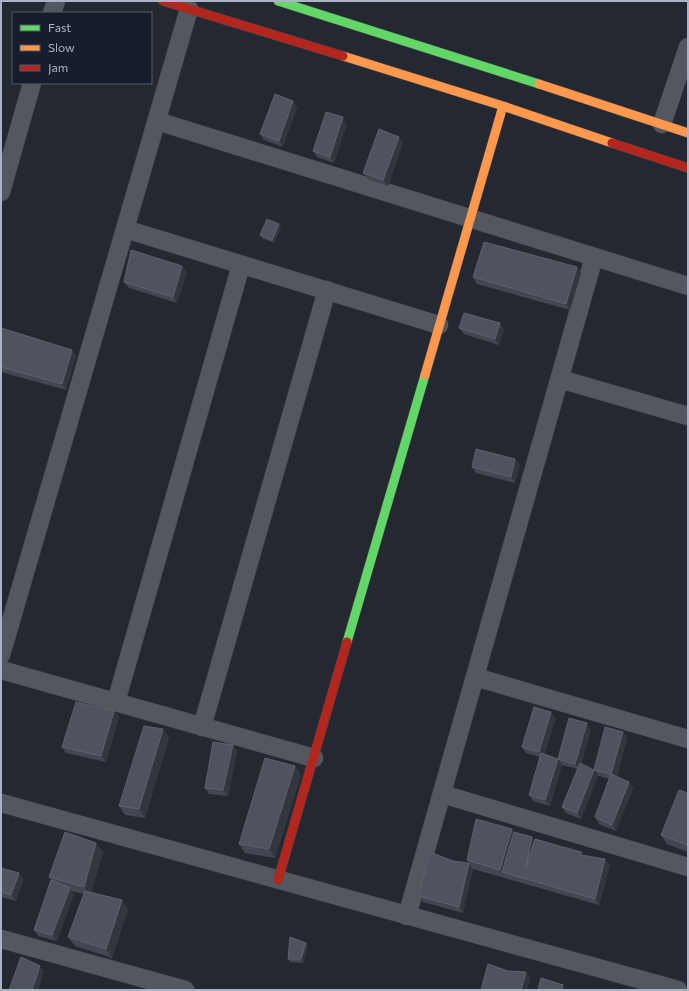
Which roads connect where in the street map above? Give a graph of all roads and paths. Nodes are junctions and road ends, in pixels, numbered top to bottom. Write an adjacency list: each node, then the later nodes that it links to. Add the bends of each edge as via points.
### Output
1 (56, 1): 5 (street)
2 (163, 1): 4 (street)
3 (278, 1): 10 (street)
4 (189, 9): 8 (street); 9 (street)
5 (52, 12)
6 (688, 47): 10 (street)
7 (32, 84): 12 (street)
8 (503, 106): 13 (street); 15 (street)
9 (157, 121): 15 (street); 16 (street)
10 (662, 124): 11 (street)
11 (688, 133)
12 (8, 139): 14 (street)
13 (688, 168)
14 (1, 192)
15 (470, 219): 17 (street); 21 (street)
16 (125, 229): 18 (street); 24 (street)
17 (594, 257): 19 (street); 22 (street)
18 (241, 265): 20 (street); 27 (street)
19 (688, 286)
20 (327, 290): 21 (street); 28 (street)
21 (439, 325): 30 (street)
22 (560, 379): 23 (street); 26 (street)
23 (688, 416)
24 (1, 655)
25 (1, 670): 27 (street)
26 (475, 677): 29 (street); 31 (street)
27 (116, 702): 28 (street)
28 (202, 727): 30 (street)
29 (688, 739)
30 (314, 758): 34 (street)
31 (442, 794): 33 (street); 35 (street)
32 (1, 803): 34 (street)
33 (688, 867)
34 (278, 880): 35 (street)
35 (407, 916): 38 (street)
36 (1, 939): 37 (street)
37 (185, 990)
38 (678, 990)

